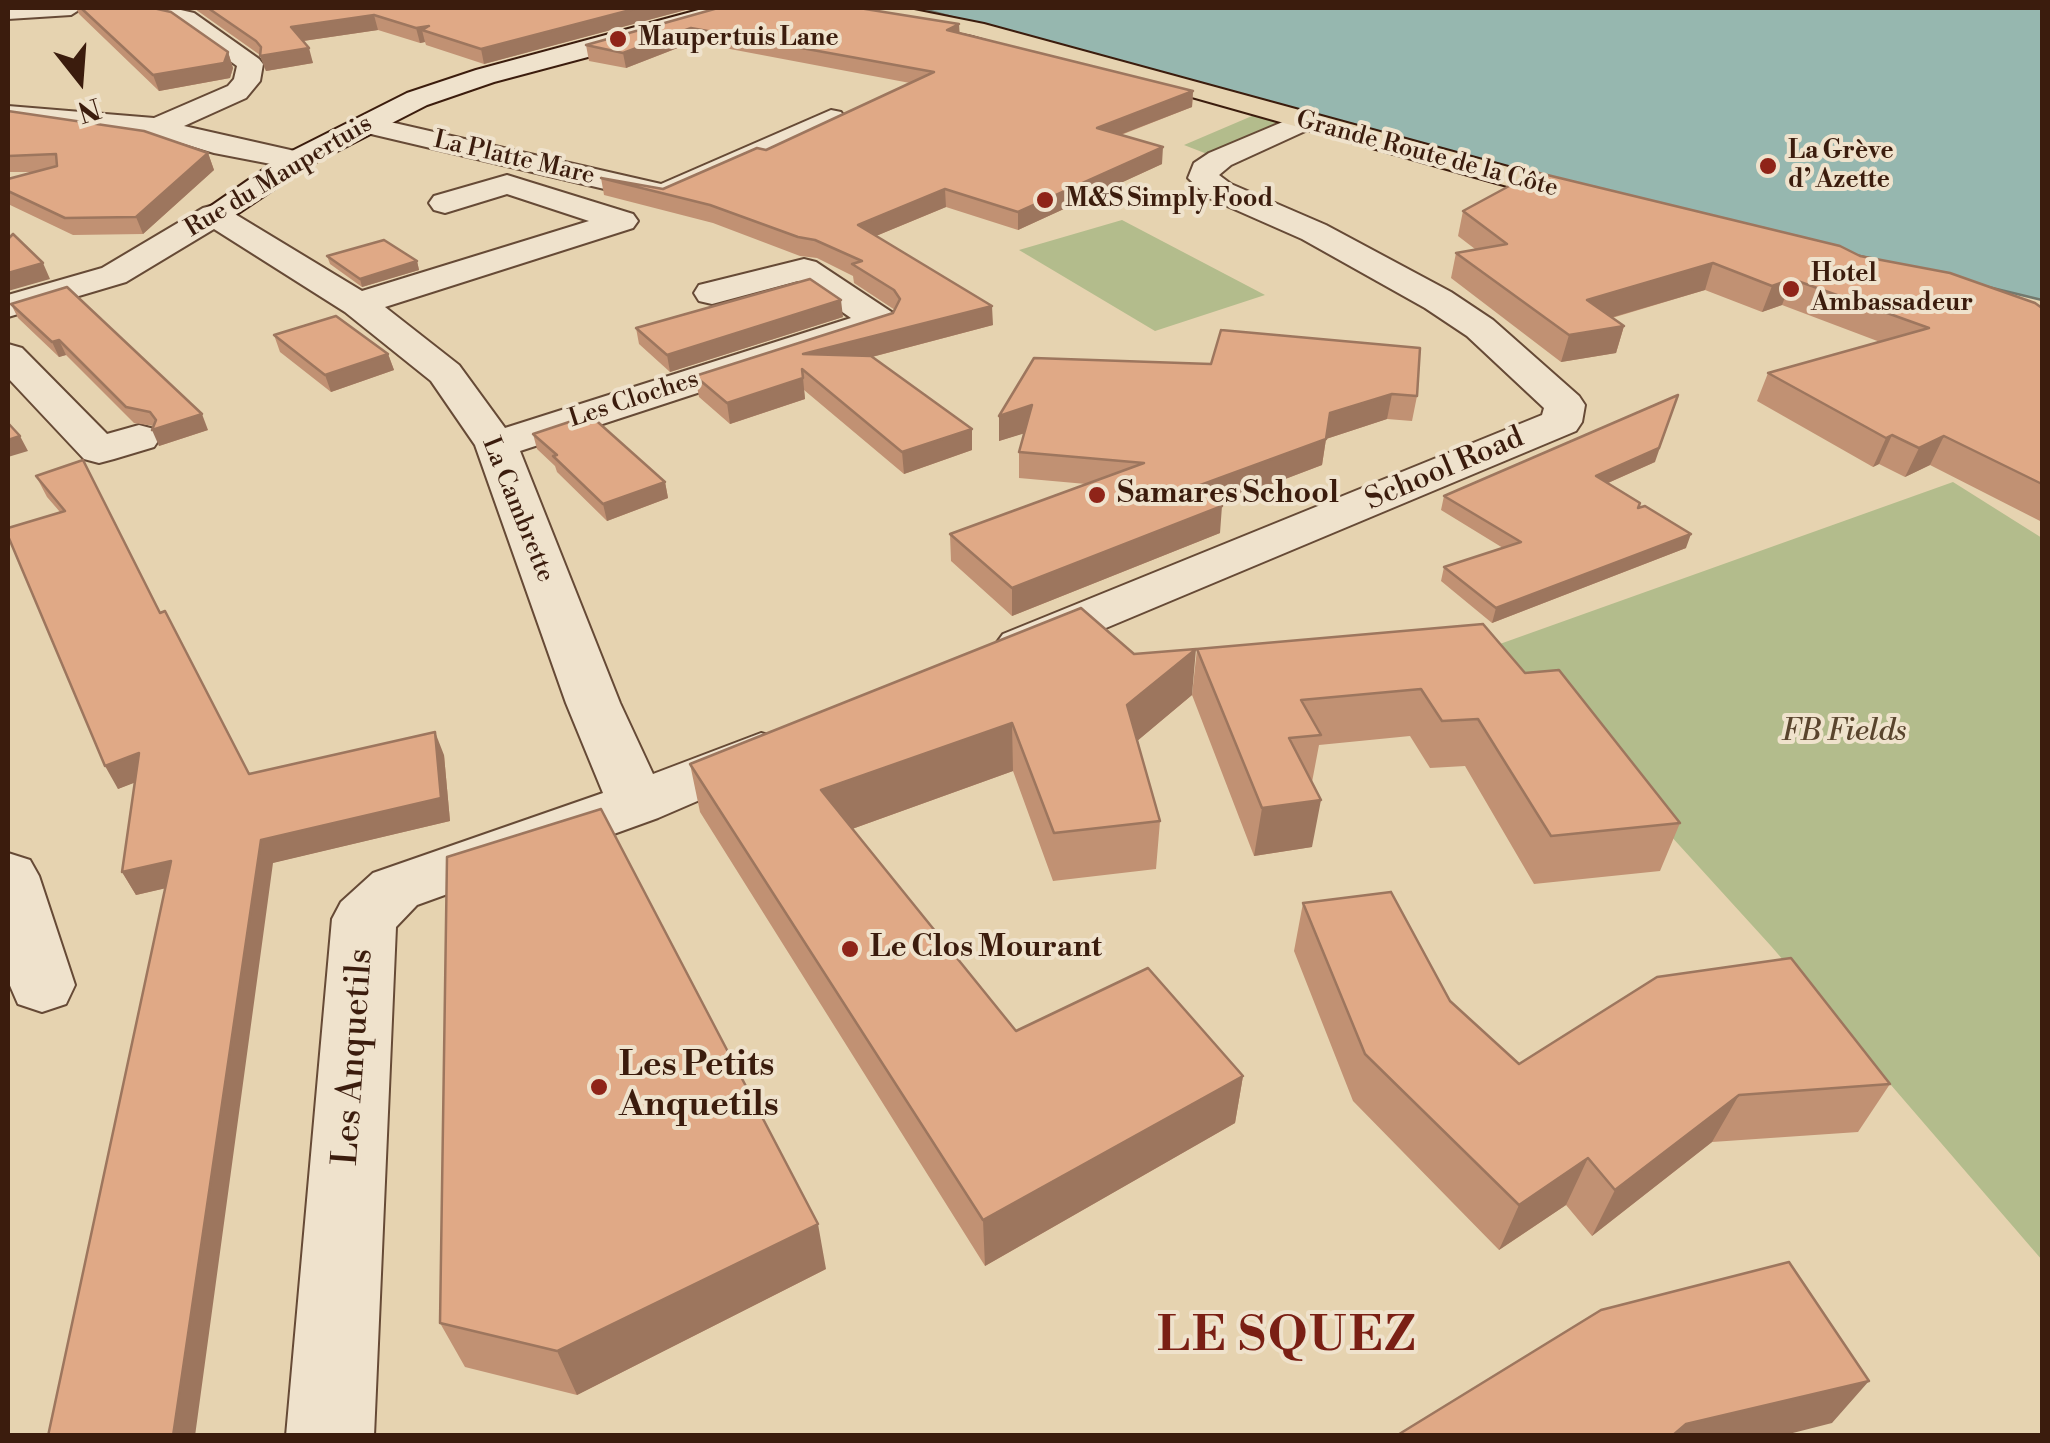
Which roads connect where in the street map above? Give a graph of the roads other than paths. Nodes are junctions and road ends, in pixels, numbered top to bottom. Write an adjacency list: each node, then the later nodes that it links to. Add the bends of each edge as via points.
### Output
1 (72, 8): 5 (street)
2 (110, 8): 10 (street, via 186,18 250,64 248,81 237,92)
3 (728, 8): 9 (street, Rue du Maupertuis, via 485,76)
4 (872, 8): 8 (main road, Grande Route de la Côte, via 976,29)
5 (8, 12)
6 (8, 114): 10 (street)
7 (831, 118): 9 (street, La Platte Mare, via 664,194)
8 (1304, 121): 13 (main road, Grande Route de la Côte); 21 (street, School Road, via 1220,159 1203,178 1314,232 1480,328 1565,405 1561,422)
9 (364, 124): 11 (street, Rue du Maupertuis)
10 (158, 126): 11 (street)
11 (297, 160): 14 (street, Rue du Maupertuis)
12 (445, 203): 16 (street, via 507,184 622,221)
13 (1619, 206)
14 (214, 215): 16 (street, La Cambrette); 17 (street, Rue du Maupertuis, via 114,275)
15 (712, 293): 20 (street, Les Cloches, via 804,269 880,321)
16 (358, 304): 20 (street, La Cambrette, via 445,373)
17 (8, 306)
18 (8, 356): 19 (street, via 99,450)
19 (140, 438)
20 (496, 445): 23 (street, La Cambrette)
21 (984, 660)
22 (793, 738): 23 (street)
23 (637, 803): 26 (street, Les Anquetils, via 395,888 364,919)
24 (8, 876): 25 (street)
25 (42, 984)
26 (330, 1436)

